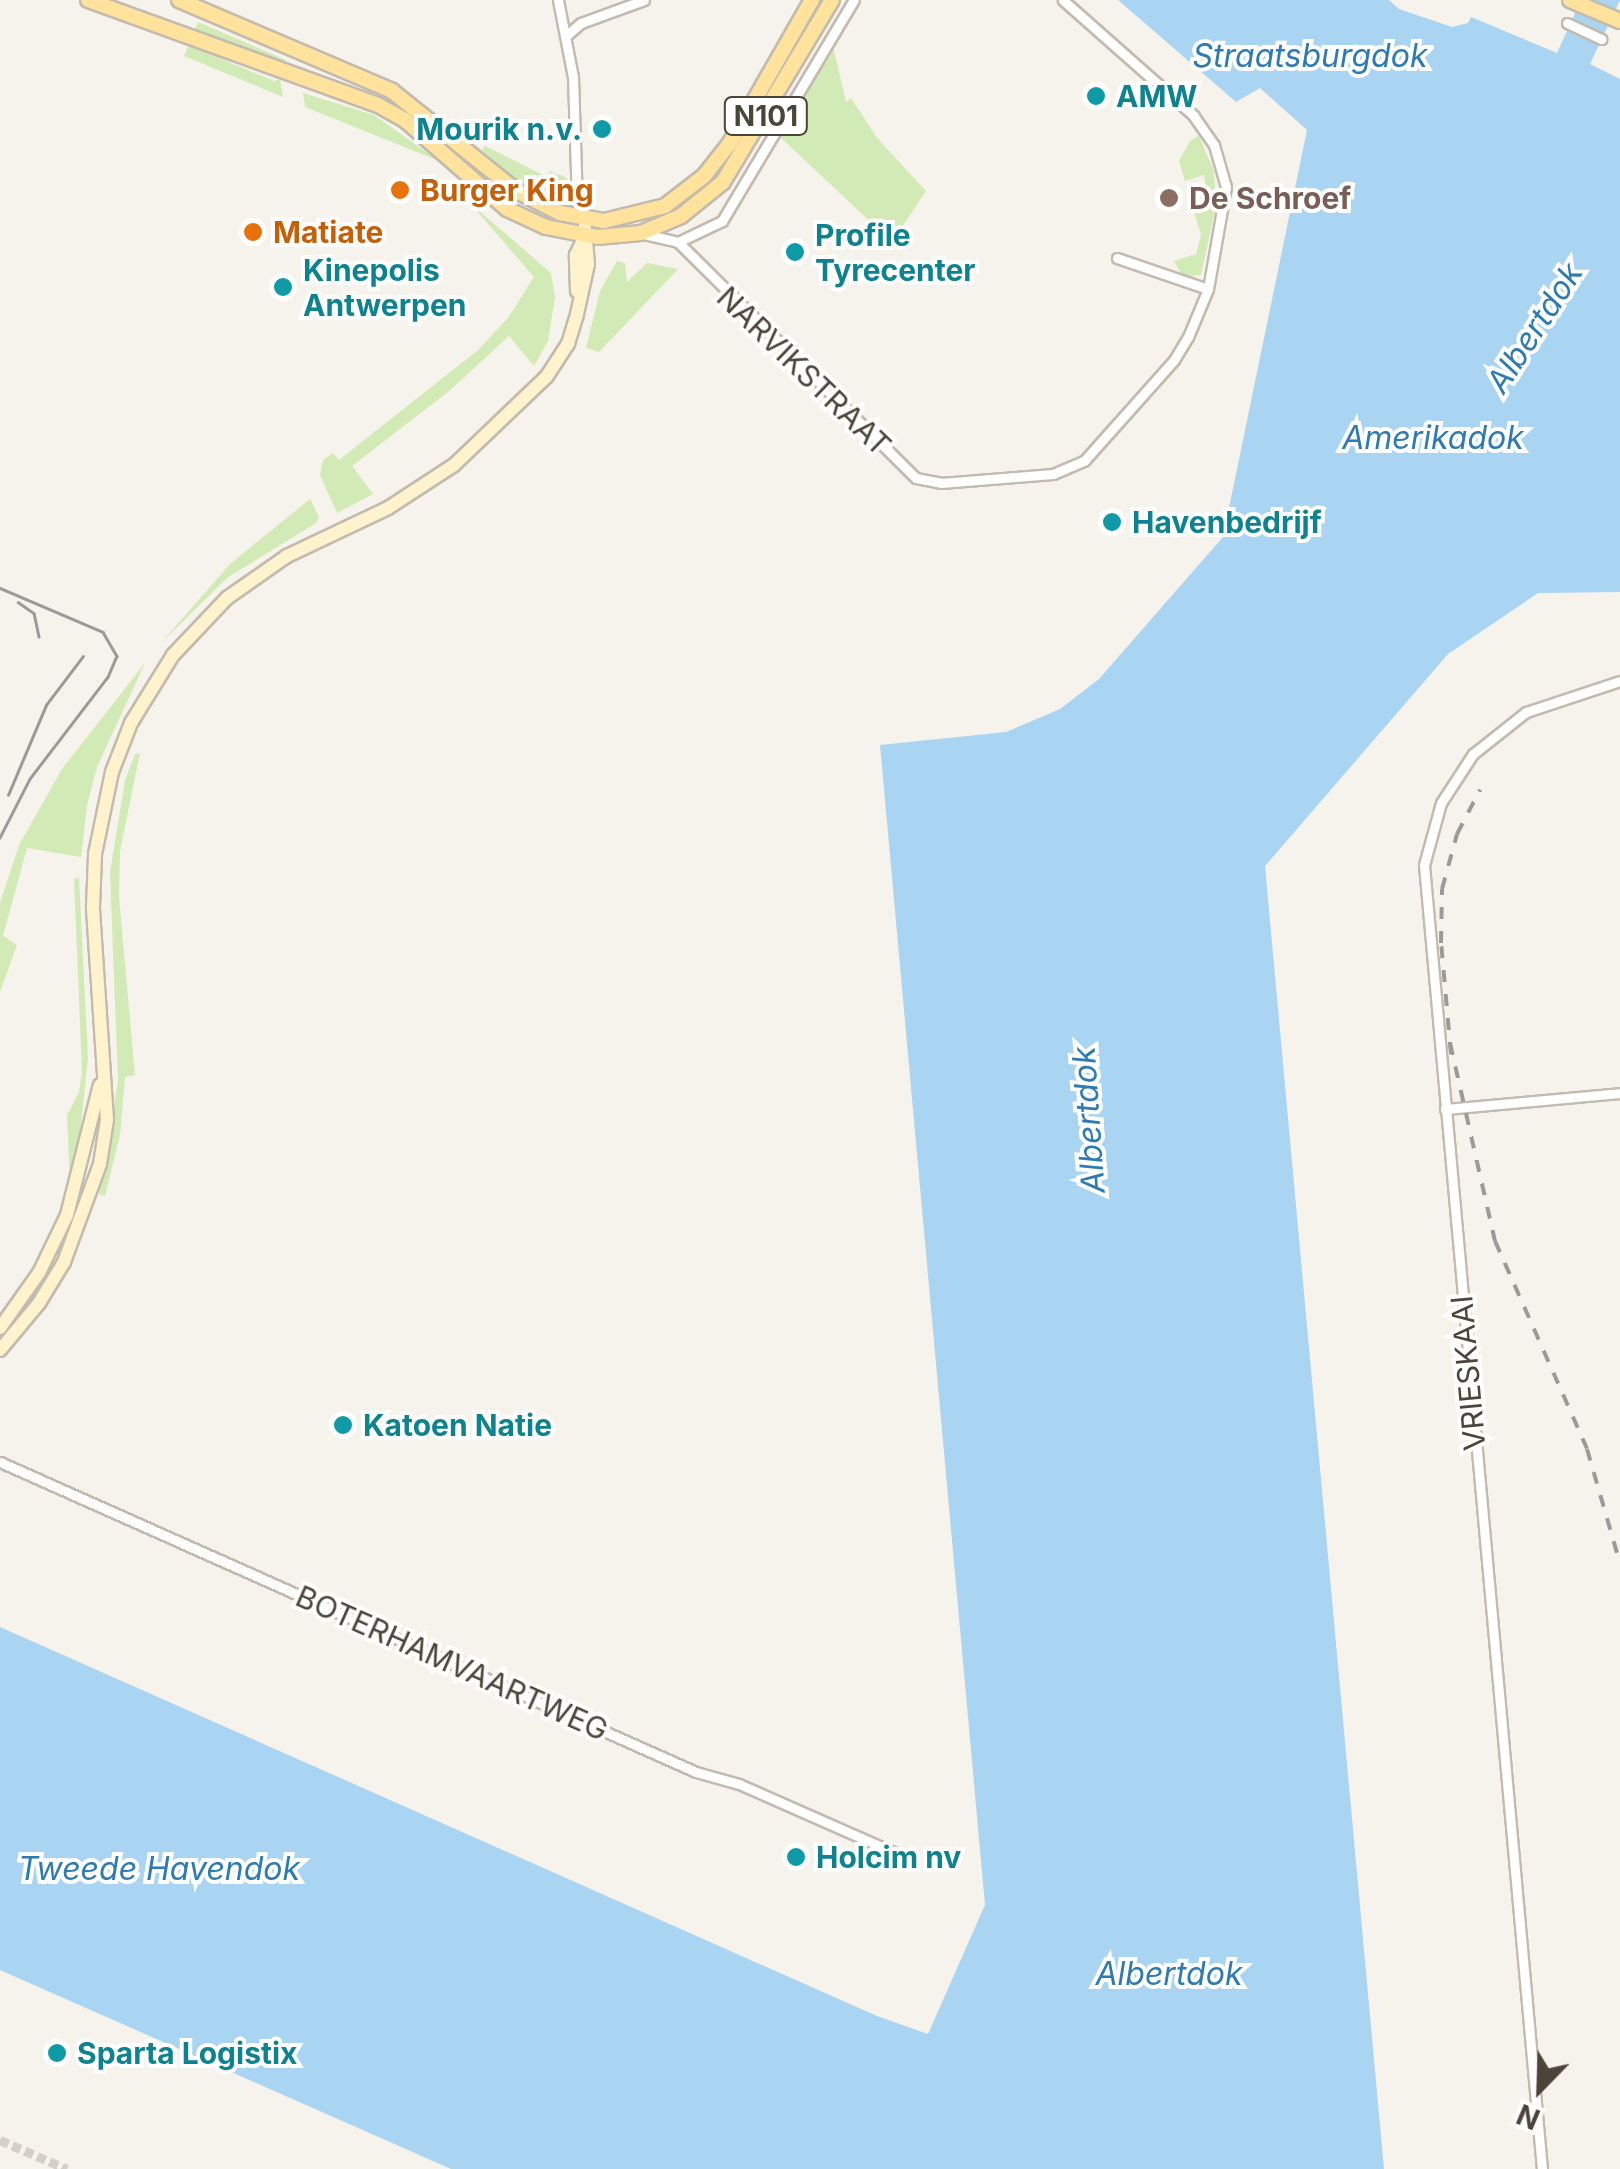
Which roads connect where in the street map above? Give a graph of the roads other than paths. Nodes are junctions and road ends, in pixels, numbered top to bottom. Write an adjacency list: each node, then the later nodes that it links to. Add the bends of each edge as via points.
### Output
1 (88, 0): 16 (main road, N101, via 378,104 507,210)
2 (182, 0): 14 (main road, N101, via 392,90 515,190)
3 (558, 0): 12 (street)
4 (644, 0): 12 (street)
5 (812, 0): 14 (main road, N101, via 717,162 690,190 625,219)
6 (832, 0): 15 (main road, N101, via 737,166 680,216)
7 (854, 0): 17 (street, via 722,220)
8 (1063, 0): 19 (street, via 1182,104 1209,136 1226,187)
9 (1573, 1): 10 (main road)
10 (1616, 19)
11 (1567, 23): 13 (street)
12 (567, 34): 14 (street, via 578,202)
13 (1602, 39)
14 (586, 220): 16 (street)
15 (641, 233): 16 (main road, N101); 17 (street)
16 (585, 236): 21 (street, via 576,255 578,314 548,376 454,465 240,587 192,631 152,686 115,760 96,843)
17 (678, 242): 19 (street, NARVIKSTRAAT, via 899,463 916,478 941,483 1053,474 1084,461 1174,360)
18 (1117, 258): 19 (street)
19 (1208, 289)
20 (1620, 681): 23 (street, VRIESKAAI, via 1526,712 1473,754 1440,803 1424,865)
21 (103, 1073): 24 (street, via 67,1214 39,1273); 25 (street, via 107,1120 84,1217 52,1282)
22 (1620, 1093): 23 (street)
23 (1445, 1109): 28 (street, VRIESKAAI)
24 (0, 1328)
25 (0, 1350)
26 (0, 1462): 27 (street, BOTERHAMVAARTWEG, via 696,1772 739,1784)
27 (906, 1858)
28 (1542, 2169)

